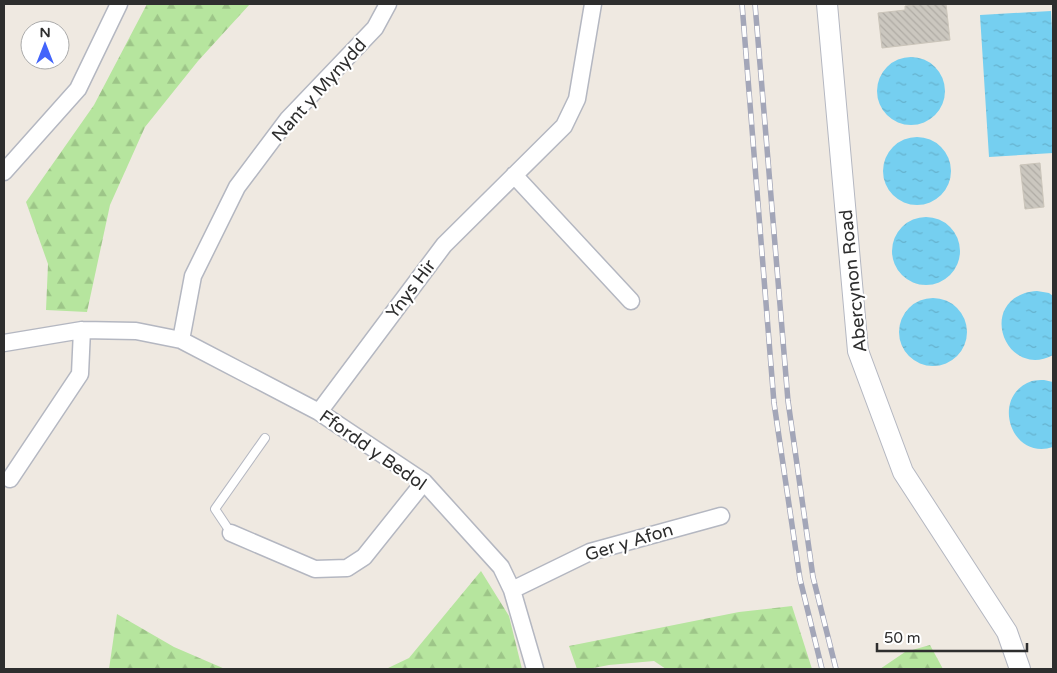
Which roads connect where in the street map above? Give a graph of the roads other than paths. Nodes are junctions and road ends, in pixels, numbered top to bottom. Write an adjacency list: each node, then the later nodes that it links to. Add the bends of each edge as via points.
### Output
1 (119, 4): 5 (street, via 78,89)
2 (388, 4): 9 (street, Nant y Mynydd, via 375,28 288,119 237,188 193,276)
3 (593, 4): 6 (street, Ynys Hir, via 577,99 564,126)
4 (827, 4): 19 (street, Abercynon Road, via 858,352 903,472 1007,632)
5 (4, 172)
6 (514, 175): 7 (street); 11 (street, Ynys Hir, via 444,245)
7 (631, 301)
8 (82, 330): 9 (street, Ffordd y Bedol, via 136,331); 10 (street, Ffordd y Bedol); 13 (street, via 80,374)
9 (180, 340): 11 (street, Ffordd y Bedol)
10 (4, 343)
11 (319, 412): 14 (street, Ffordd y Bedol)
12 (265, 438): 16 (lane, via 215,509)
13 (10, 478)
14 (424, 482): 16 (street, via 364,556 347,568 315,568); 17 (street, Ffordd y Bedol, via 501,567)
15 (722, 516): 17 (street, Ger y Afon, via 590,552)
16 (231, 532)
17 (512, 590): 18 (street, Ffordd y Bedol)
18 (535, 669)
19 (1020, 669)

